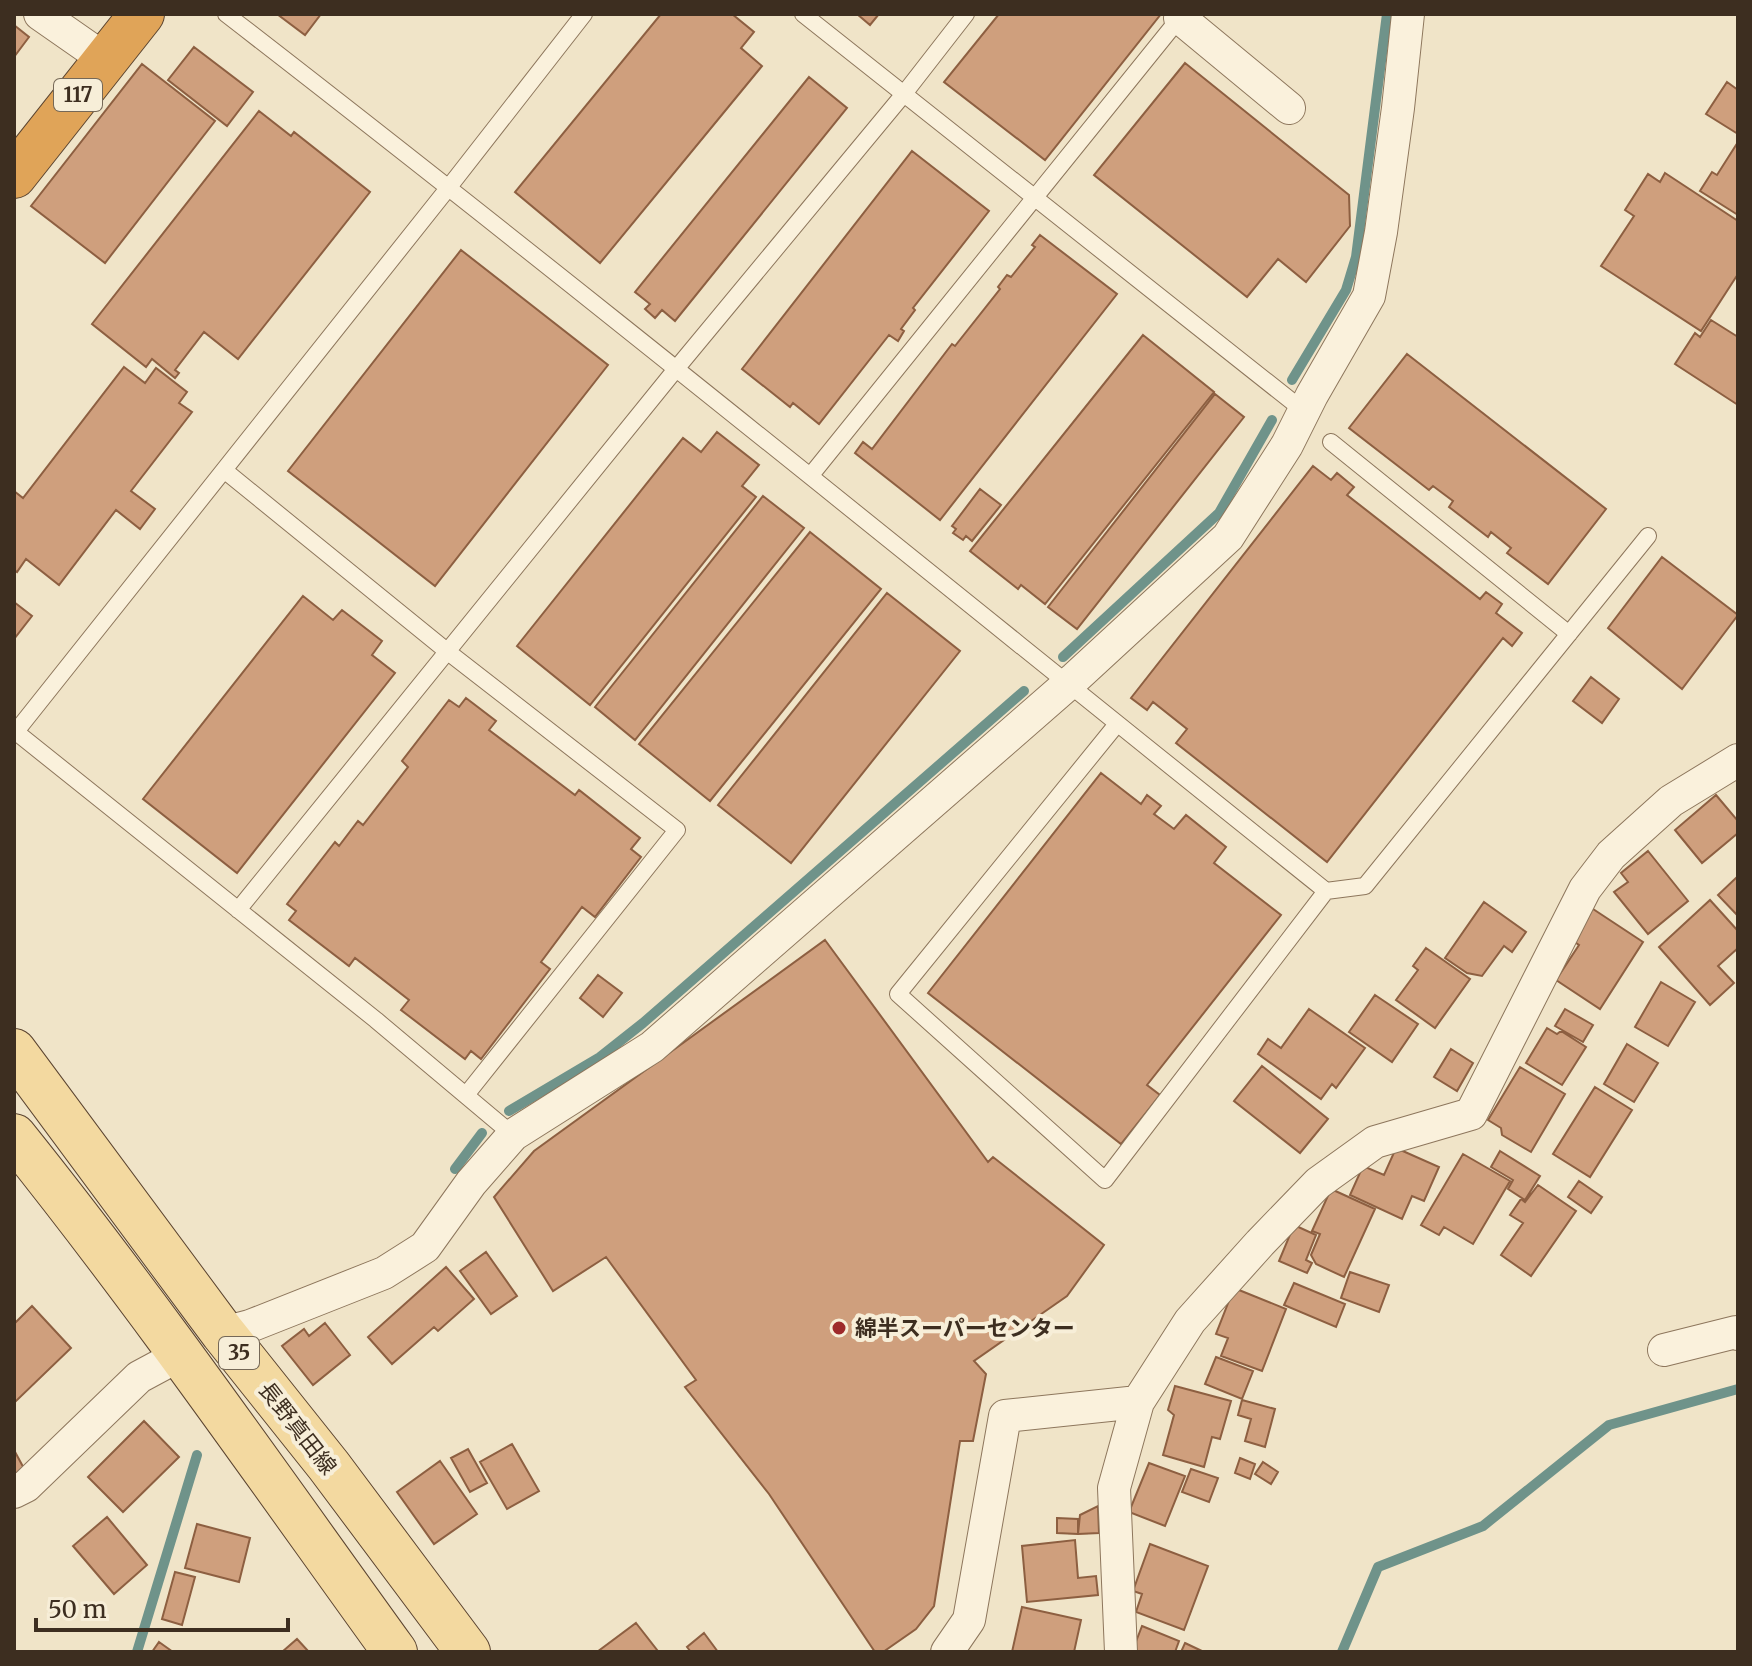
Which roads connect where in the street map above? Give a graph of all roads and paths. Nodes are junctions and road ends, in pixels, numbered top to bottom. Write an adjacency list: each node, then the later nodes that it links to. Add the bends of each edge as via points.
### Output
1 (40, 14): 9 (street)
2 (142, 14): 9 (highway, 117)
3 (226, 14): 13 (lane)
4 (584, 14): 13 (lane)
5 (803, 14): 10 (lane)
6 (966, 14): 10 (lane)
7 (1408, 14): 16 (street, via 1369,296)
8 (1181, 16): 11 (street); 14 (lane)
9 (106, 60): 12 (highway, 117)
10 (903, 95): 14 (lane); 15 (lane)
11 (1289, 108)
12 (14, 176)
13 (449, 187): 15 (lane); 18 (lane)
14 (1034, 200): 16 (lane); 19 (lane)
15 (676, 369): 19 (lane); 22 (lane)
16 (1304, 411): 23 (street, via 1228,537)
17 (1331, 442): 21 (lane)
18 (224, 470): 22 (lane); 25 (lane)
19 (811, 475): 23 (lane)
20 (1648, 536): 21 (lane)
21 (1569, 634): 27 (lane, via 1365,886)
22 (448, 652): 28 (lane); 30 (lane, via 677,830)
23 (1068, 684): 24 (lane); 31 (street, via 652,1047)
24 (1117, 724): 27 (lane); 27 (lane, via 898,994 1105,1180)
25 (15, 733): 28 (lane)
26 (1738, 760): 37 (street, via 1671,801 1611,855 1585,889 1471,1114 1375,1142 1318,1183 1190,1321)
27 (1326, 891)
28 (238, 910): 30 (lane)
29 (14, 1051): 33 (main road, 長野真田線 / 35)
30 (466, 1095): 31 (lane)
31 (513, 1135): 33 (street, via 425,1247 384,1273)
32 (14, 1136): 36 (main road, 35)
33 (223, 1333): 40 (main road, 長野真田線 / 35)
34 (1738, 1334): 35 (street)
35 (1664, 1350)
36 (180, 1355): 38 (street, via 139,1377); 39 (main road, 35)
37 (1138, 1402): 41 (street, via 1005,1416 969,1620); 42 (street, via 1114,1488)
38 (14, 1492)
39 (395, 1652)
40 (468, 1652)
41 (947, 1652)
42 (1121, 1652)

